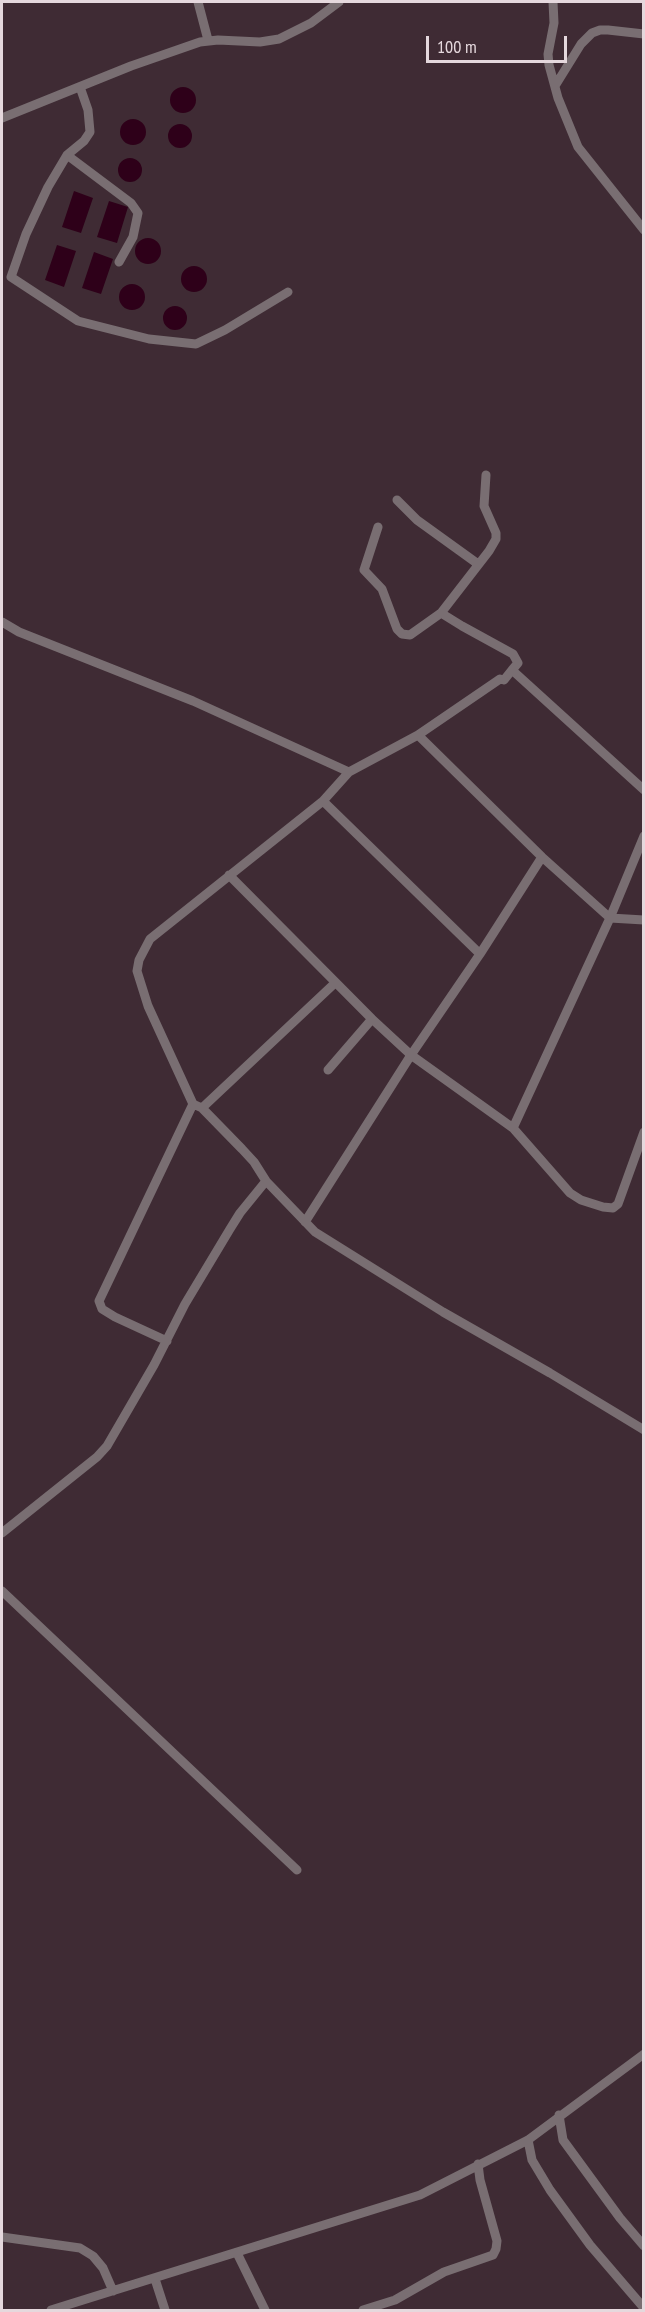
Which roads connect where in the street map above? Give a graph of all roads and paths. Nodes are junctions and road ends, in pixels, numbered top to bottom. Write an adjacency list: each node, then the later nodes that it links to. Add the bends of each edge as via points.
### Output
1 (198, 2): 5 (street)
2 (339, 2): 5 (street, via 311,23 279,39)
3 (553, 2): 6 (street, via 554,23 548,54)
4 (644, 34): 6 (street, via 608,30 592,33)
5 (208, 40): 7 (street)
6 (555, 86): 10 (street, via 578,147)
7 (80, 87): 8 (street); 9 (street, via 90,132)
8 (2, 118)
9 (67, 155): 11 (street, via 131,203 138,213 133,237); 12 (street, via 48,187 11,277 78,321 149,339 196,344)
10 (644, 230)
11 (119, 262)
12 (288, 292)
13 (486, 476): 16 (street, via 484,506 496,539)
14 (397, 500): 16 (street, via 417,520)
15 (378, 527): 17 (street, via 364,570 382,589 397,629 410,635)
16 (478, 564): 17 (street)
17 (441, 612): 19 (street, via 513,654 518,663)
18 (2, 622): 21 (street, via 193,701)
19 (512, 670): 20 (street, via 504,680); 22 (street)
20 (418, 735): 21 (street); 25 (street)
21 (349, 772): 23 (street)
22 (644, 790)
23 (323, 801): 26 (street); 29 (street)
24 (644, 836): 27 (street)
25 (542, 857): 27 (street); 29 (street)
26 (229, 875): 30 (street); 34 (street, via 150,939 137,971 148,1006)
27 (610, 918): 28 (street); 35 (street)
28 (644, 920)
29 (480, 954): 32 (street)
30 (335, 983): 31 (street); 34 (street)
31 (372, 1019): 32 (street); 33 (street)
32 (411, 1055): 35 (street); 38 (street)
33 (328, 1070)
34 (198, 1106): 37 (street, via 254,1162); 39 (street, via 99,1301 102,1309 114,1317)
35 (513, 1128): 36 (street, via 570,1194 603,1208 618,1204)
36 (644, 1132)
37 (266, 1181): 38 (street); 39 (street, via 230,1229)
38 (305, 1222): 40 (street, via 443,1312)
39 (167, 1341): 41 (street, via 107,1446)
40 (644, 1431)
41 (2, 1533)
42 (2, 1591): 43 (street)
43 (297, 1870)
44 (644, 2054): 45 (street)
45 (559, 2115): 46 (street); 49 (street, via 563,2140)
46 (528, 2140): 47 (street); 53 (street, via 532,2160 550,2190 590,2245)
47 (478, 2164): 50 (street, via 420,2195); 57 (street, via 496,2241 493,2255 444,2272 394,2300)
48 (2, 2237): 52 (street, via 80,2248 103,2268)
49 (644, 2246)
50 (237, 2253): 51 (street); 56 (street)
51 (155, 2279): 52 (street); 55 (street)
52 (113, 2291): 54 (street)
53 (642, 2305)
54 (51, 2310)
55 (165, 2310)
56 (266, 2310)
57 (363, 2310)

